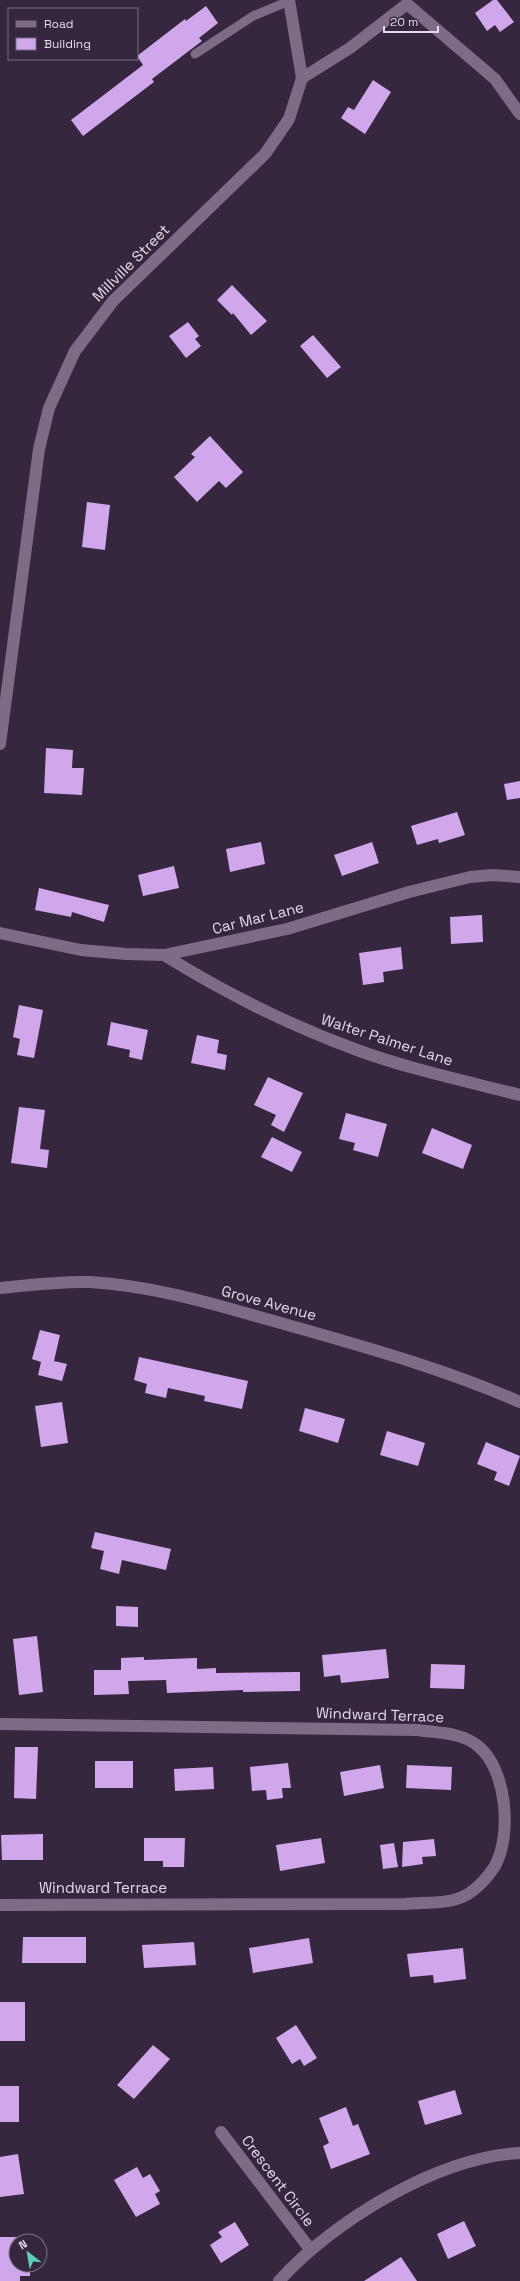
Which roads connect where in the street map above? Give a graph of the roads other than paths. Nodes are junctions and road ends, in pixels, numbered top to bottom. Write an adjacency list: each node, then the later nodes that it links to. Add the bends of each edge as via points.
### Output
1 (289, 1): 2 (lane, via 253,16); 3 (street, Millville Street)
2 (195, 54)
3 (302, 78): 4 (street, via 350,48 408,4 495,79); 5 (street, Millville Street, via 289,119 265,154 113,301 75,351 55,394 39,449)
4 (520, 114)
5 (0, 744)
6 (520, 877): 8 (street, Car Mar Lane, via 470,877 409,892 287,930)
7 (0, 933): 8 (street, Car Mar Lane, via 81,950)
8 (164, 956): 9 (street, Walter Palmer Lane, via 260,1009 351,1048 439,1075)
9 (520, 1095)
10 (0, 1288): 11 (street, Grove Avenue, via 90,1282 132,1286 214,1304 378,1350 439,1370)
11 (520, 1402)
12 (0, 1724): 13 (street, Windward Terrace, via 417,1730 460,1736 478,1746 492,1761 500,1781 504,1823 502,1844 496,1864 484,1882 467,1895 447,1901 397,1904)
13 (0, 1905)
14 (221, 2132): 16 (street, Crescent Circle)
15 (520, 2153): 16 (street, via 470,2162 429,2177 354,2216)
16 (310, 2249): 17 (street)
17 (279, 2281)

